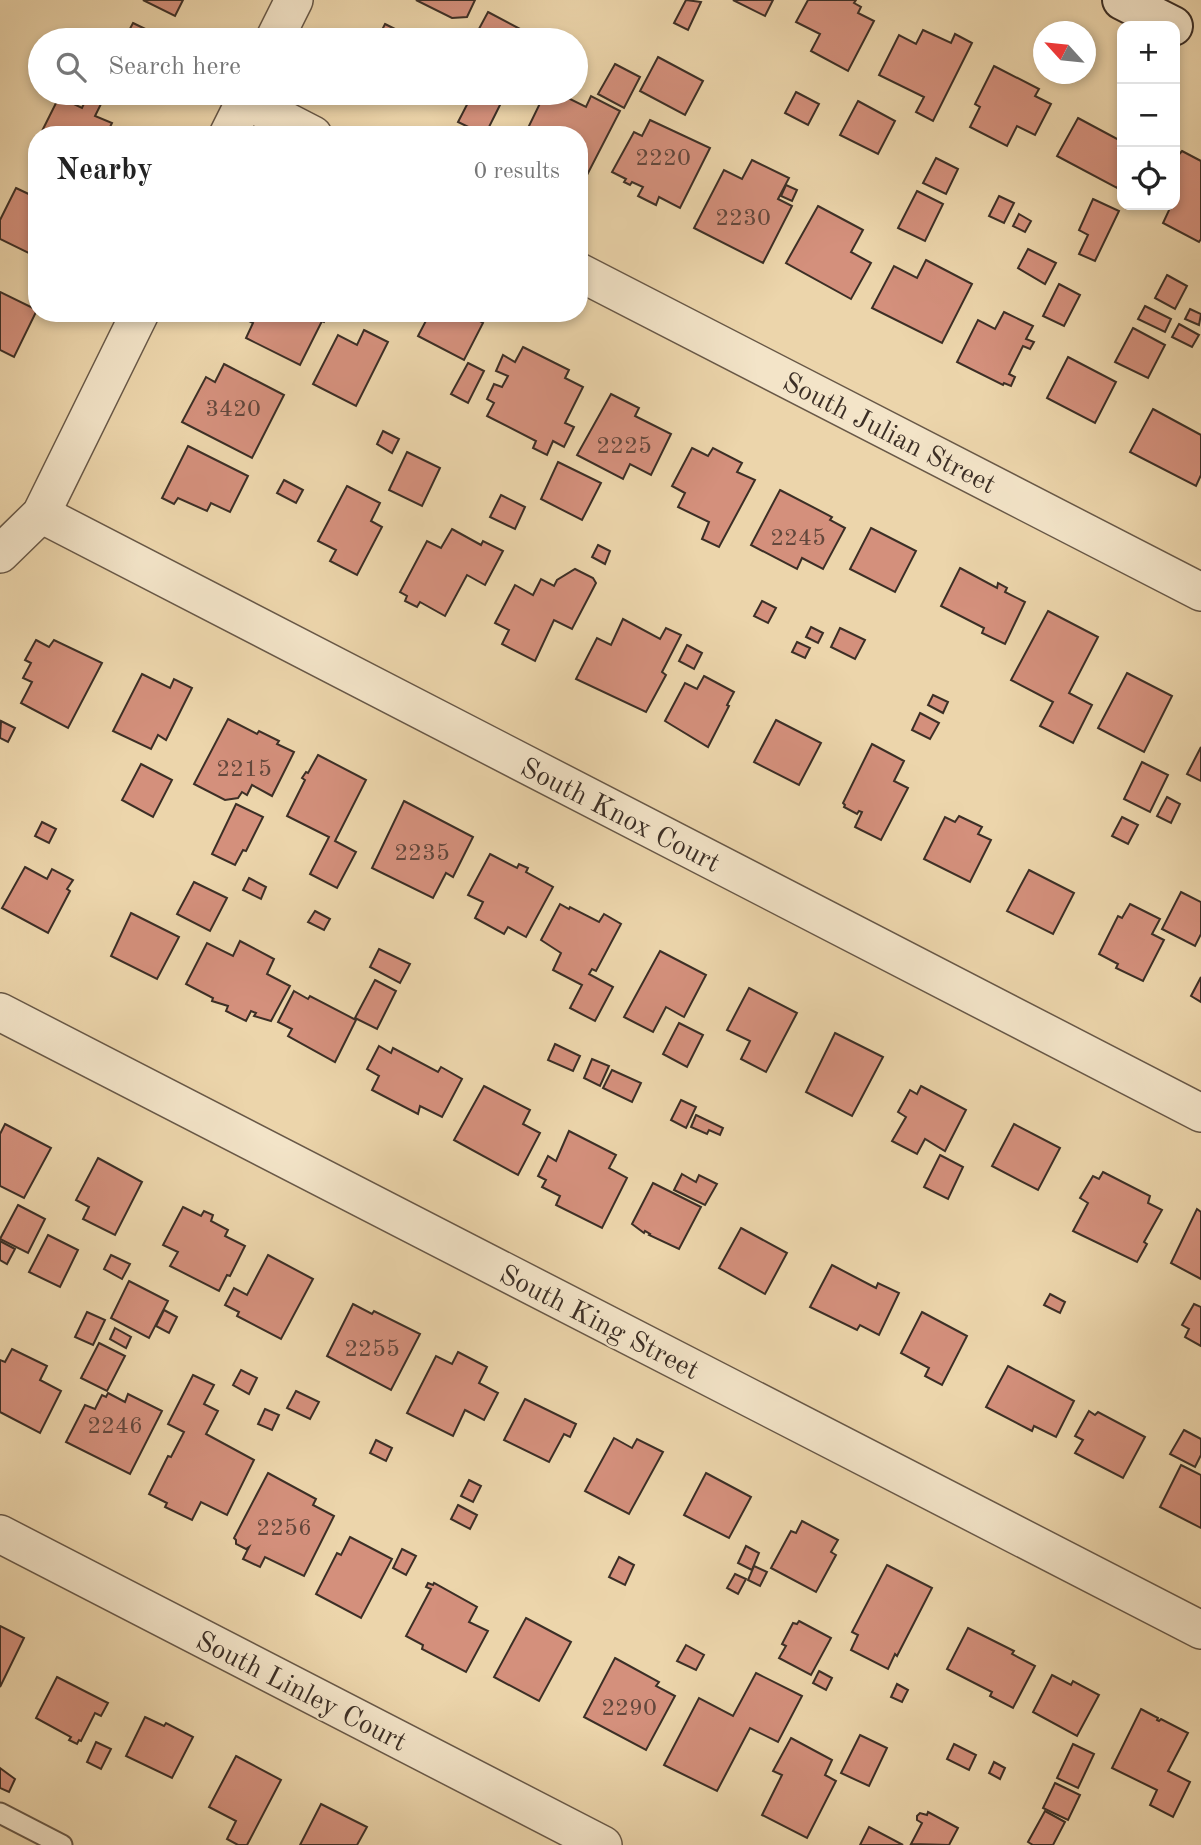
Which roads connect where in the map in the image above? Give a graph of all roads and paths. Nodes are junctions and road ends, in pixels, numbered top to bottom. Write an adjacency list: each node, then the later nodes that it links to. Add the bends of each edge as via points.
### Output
1 (294, 0): 4 (street)
2 (1122, 0): 3 (street)
3 (1162, 21)
4 (280, 28)
5 (1180, 30): 6 (street)
6 (1201, 41)
7 (243, 105): 9 (street)
8 (262, 105): 10 (street)
9 (232, 126)
10 (298, 126)
11 (588, 277): 15 (street, South Julian Street)
12 (136, 322): 13 (street)
13 (41, 514): 14 (street); 17 (street, South Knox Court)
14 (0, 554)
15 (1201, 592)
16 (0, 1012): 19 (street, South King Street)
17 (1201, 1113)
18 (0, 1534): 22 (street, South Linley Court)
19 (1201, 1630)
20 (0, 1813): 21 (lane)
21 (62, 1845)
22 (603, 1845)

